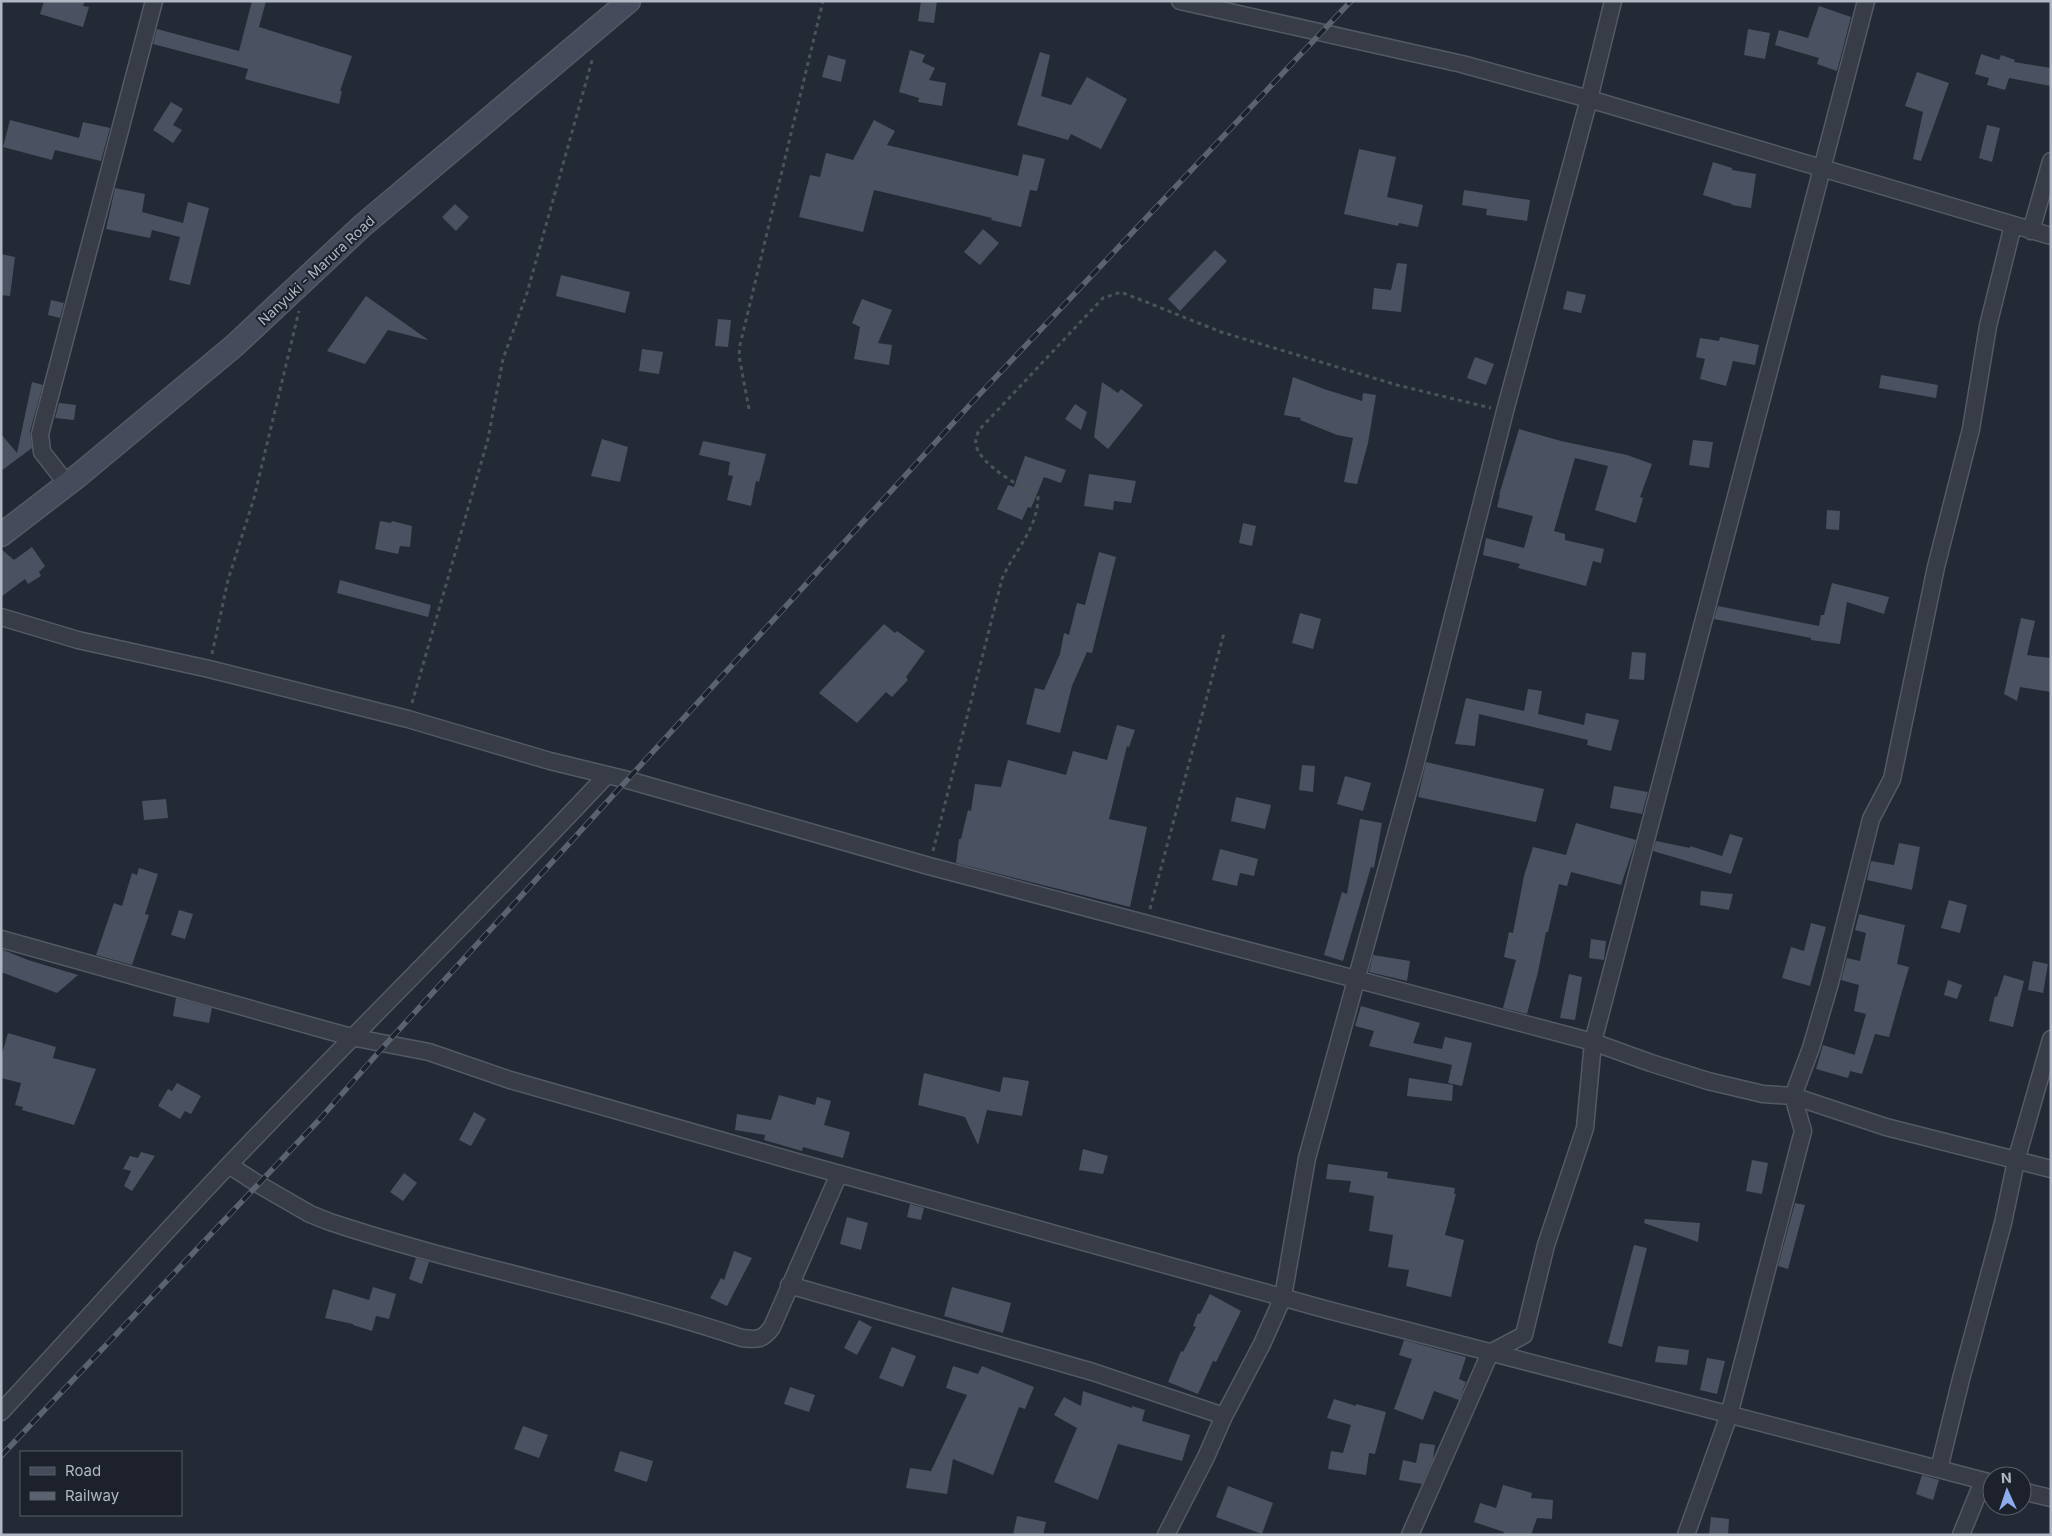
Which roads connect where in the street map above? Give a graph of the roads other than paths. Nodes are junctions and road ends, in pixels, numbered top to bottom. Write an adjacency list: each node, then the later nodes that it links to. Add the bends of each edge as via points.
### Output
1 (154, 1): 12 (street, via 40,434 42,452)
2 (629, 1): 12 (street, Nanyuki - Marura Road, via 411,184 234,346)
3 (1180, 1): 6 (street, via 1462,64)
4 (1614, 1): 6 (street)
5 (1866, 1): 8 (street)
6 (1589, 99): 8 (street); 17 (street, via 1505,411 1414,770)
7 (2051, 161): 10 (street)
8 (1821, 169): 9 (street); 20 (street)
9 (2013, 225): 10 (street); 21 (street, via 1988,326 1971,429 1936,567 1892,779 1871,819 1830,983)
10 (2031, 231): 11 (street)
11 (2051, 236)
12 (67, 484): 13 (street, Nanyuki - Marura Road)
13 (1, 535)
14 (1, 618): 15 (street, via 78,640 408,719)
15 (606, 776): 17 (street, via 929,866); 18 (street, via 512,877)
16 (1, 939): 18 (street)
17 (1355, 978): 20 (street); 27 (street, via 1307,1158)
18 (352, 1037): 23 (street); 25 (street, via 429,1052 510,1080)
19 (2051, 1039): 22 (street)
20 (1593, 1042): 21 (street, via 1708,1081 1763,1094); 28 (street, via 1585,1128 1546,1245 1524,1335)
21 (1793, 1096): 22 (street, via 1886,1127); 30 (street, via 1803,1131)
22 (2016, 1161): 24 (street); 32 (street)
23 (229, 1165): 26 (street, via 310,1214 330,1222 742,1338 758,1340 766,1337); 29 (street)
24 (2051, 1169)
25 (839, 1174): 26 (street); 27 (street)
26 (789, 1285): 31 (street, via 1093,1372)
27 (1283, 1297): 28 (street); 31 (street)
28 (1490, 1353): 30 (street); 38 (street)
29 (1, 1412)
30 (1729, 1415): 32 (street); 39 (street)
31 (1224, 1416): 37 (street)
32 (1939, 1470): 33 (street)
33 (1982, 1481)
34 (2032, 1493): 36 (street)
35 (1982, 1494): 40 (street)
36 (2051, 1498)
37 (1166, 1535)
38 (1410, 1535)
39 (1686, 1535)
40 (1961, 1535)

